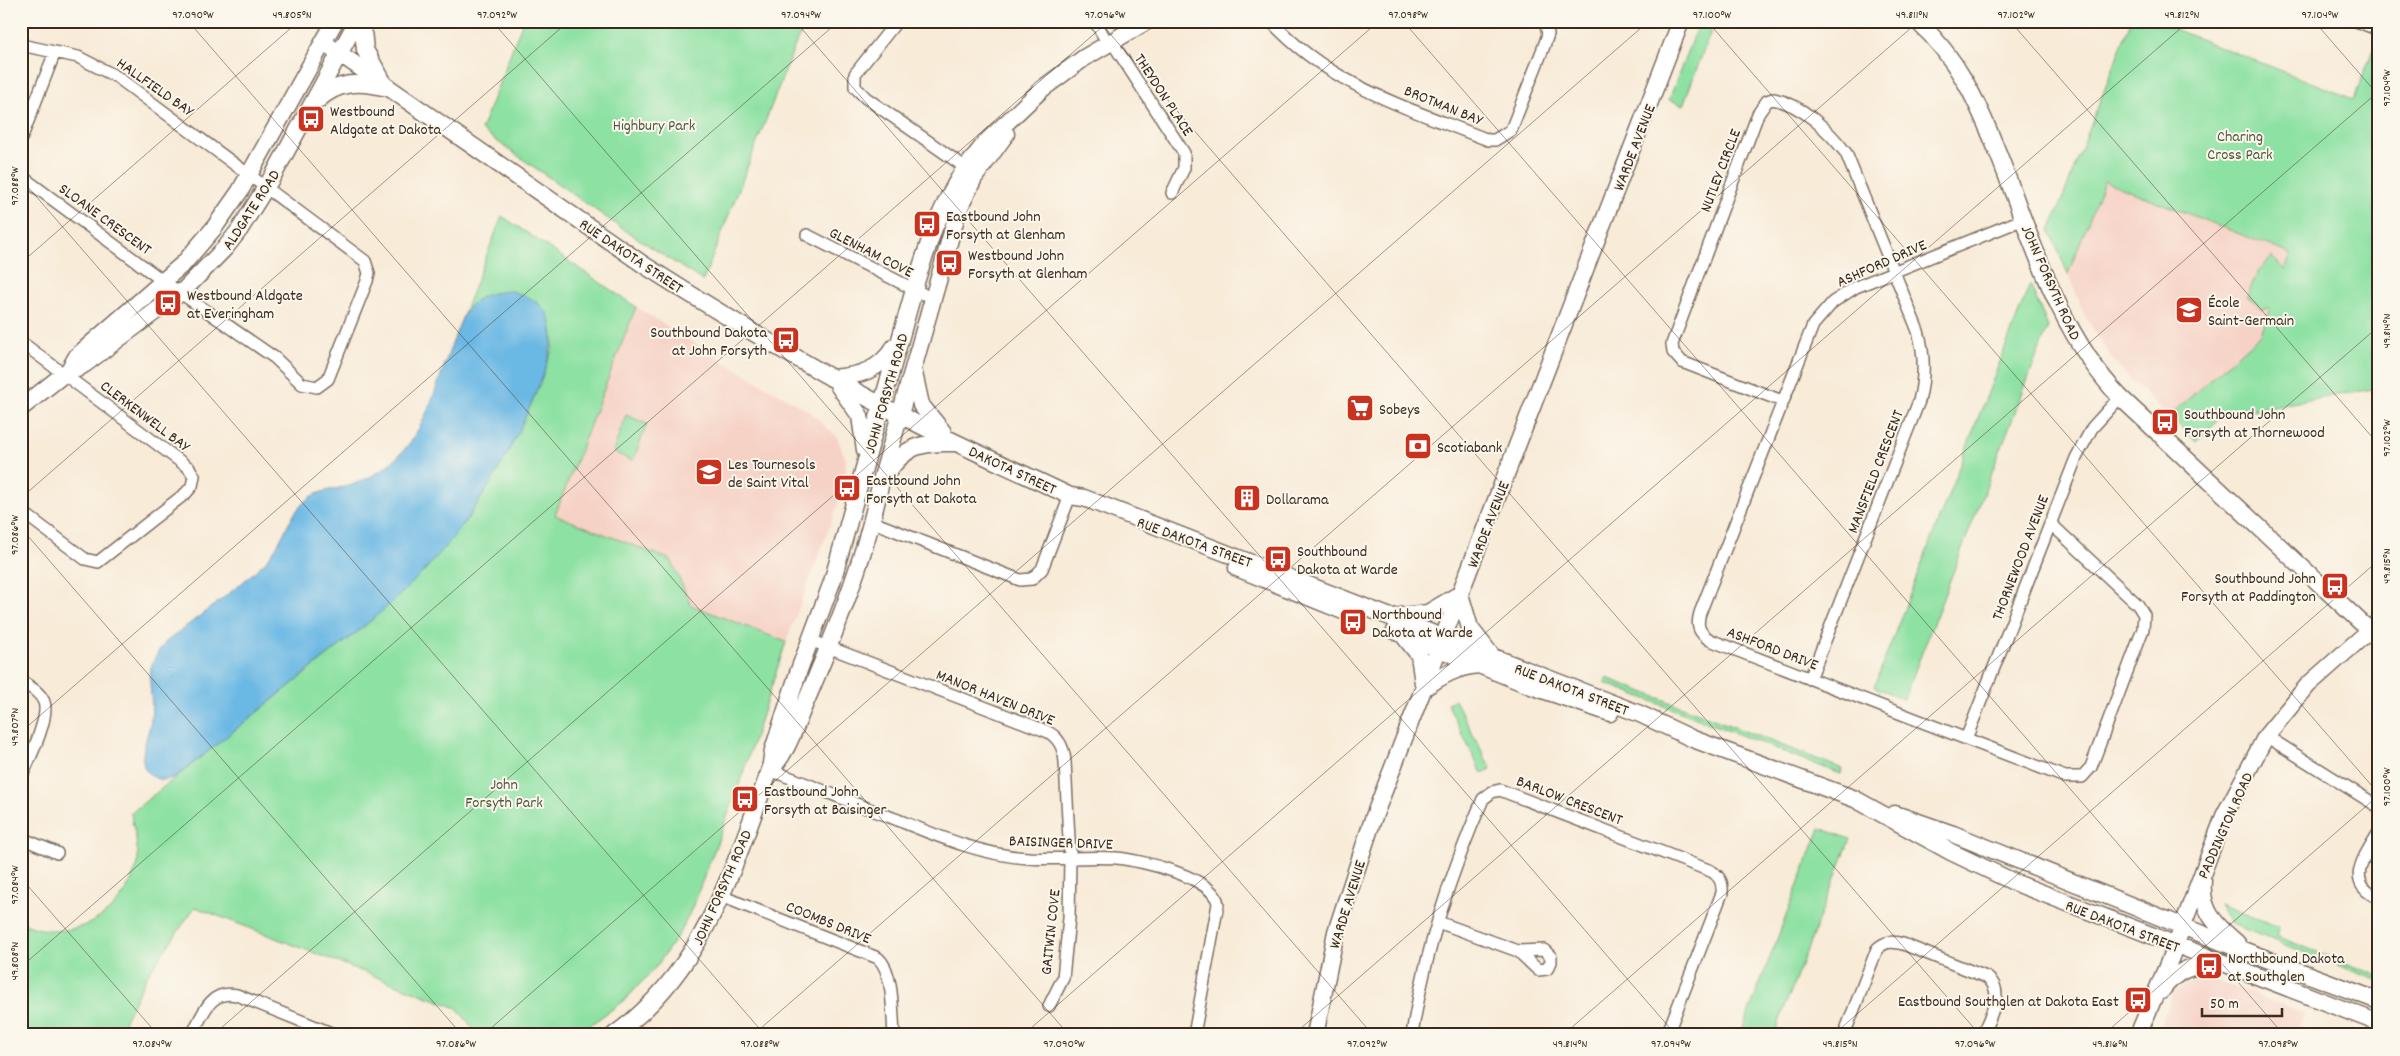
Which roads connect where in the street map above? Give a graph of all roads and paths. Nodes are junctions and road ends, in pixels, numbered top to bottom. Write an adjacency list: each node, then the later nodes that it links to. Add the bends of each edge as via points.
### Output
1 (335, 21): 13 (street, ALDGATE ROAD)
2 (357, 21): 17 (street, ALDGATE ROAD)
3 (362, 21): 18 (street, via 365,50 371,64)
4 (897, 21): 21 (street, via 855,74 855,87)
5 (1095, 21): 14 (street, THEYDON PLACE)
6 (1147, 21): 14 (street, JOHN FORSYTH ROAD)
7 (1271, 21): 8 (street, BROTMAN BAY, via 1298,48 1339,77 1488,140 1495,140 1511,130 1548,34)
8 (1545, 21)
9 (1681, 21): 47 (street, WARDE AVENUE)
10 (1917, 21): 25 (street, JOHN FORSYTH ROAD, via 1948,53 1970,88)
11 (2363, 22): 12 (street)
12 (2379, 30)
13 (323, 42): 17 (street, RUE DAKOTA STREET); 23 (street, ALDGATE ROAD)
14 (1110, 43): 21 (street, JOHN FORSYTH ROAD, via 1042,89 1010,121 1006,134); 24 (street, THEYDON PLACE, via 1184,153 1184,168)
15 (21, 45): 16 (street, HALLFIELD BAY)
16 (55, 52): 20 (street); 23 (street, HALLFIELD BAY, via 78,57 117,77)
17 (340, 54): 18 (street, RUE DAKOTA STREET); 19 (street, ALDGATE ROAD)
18 (390, 89): 19 (street, via 369,84 346,84 330,90); 34 (street, RUE DAKOTA STREET, via 644,265)
19 (312, 105): 23 (street, ALDGATE ROAD)
20 (21, 139)
21 (971, 172): 29 (street, JOHN FORSYTH ROAD, via 950,194 934,228); 32 (street, JOHN FORSYTH ROAD)
22 (21, 176): 28 (street, SLOANE CRESCENT)
23 (258, 181): 28 (street, ALDGATE ROAD, via 184,263); 28 (street, HALLFIELD BAY, via 361,257 368,267 367,280 328,379 317,387 302,384 275,358)
24 (1172, 193)
25 (2024, 219): 27 (street, ASHFORD DRIVE); 35 (street, JOHN FORSYTH ROAD, via 2069,326 2090,363)
26 (807, 235): 29 (street, GLENHAM COVE)
27 (1895, 271): 36 (street, ASHFORD DRIVE, via 1856,287 1826,310 1813,325); 36 (street, NUTLEY CIRCLE, via 1846,153 1830,133 1799,111 1779,100 1767,101 1758,114 1672,344 1673,352 1682,362); 56 (street, MANSFIELD CRESCENT, via 1921,341 1924,366 1921,392)
28 (172, 287): 33 (street, ALDGATE ROAD, via 77,356)
29 (918, 292): 30 (street, JOHN FORSYTH ROAD)
30 (900, 337): 34 (street, via 872,370); 37 (street, JOHN FORSYTH ROAD)
31 (21, 342): 33 (street)
32 (913, 366): 39 (street, JOHN FORSYTH ROAD); 40 (street, via 921,405 932,422)
33 (67, 372): 38 (street, ALDGATE ROAD); 44 (street, CLERKENWELL BAY, via 189,468 194,481 186,493 98,562 85,559)
34 (832, 378): 37 (street, RUE DAKOTA STREET); 41 (street, via 860,416)
35 (2120, 397): 46 (street, THORNEWOOD AVENUE, via 2083,442); 49 (street, JOHN FORSYTH ROAD)
36 (1782, 401): 56 (street, ASHFORD DRIVE, via 1700,614 1698,628 1710,640)
37 (881, 405): 39 (street, RUE DAKOTA STREET); 41 (street, JOHN FORSYTH ROAD)
38 (21, 408)
39 (900, 415): 40 (street, RUE DAKOTA STREET); 42 (street, JOHN FORSYTH ROAD)
40 (956, 443): 42 (street, via 931,443 907,450); 43 (street, DAKOTA STREET)
41 (866, 460): 51 (street, JOHN FORSYTH ROAD, via 832,582)
42 (881, 481): 45 (street, JOHN FORSYTH ROAD)
43 (1070, 496): 45 (street, via 1042,569 1032,579 1020,580); 48 (street, RUE DAKOTA STREET, via 1084,498); 50 (street, RUE DAKOTA STREET, via 1082,507 1114,522)
44 (21, 511)
45 (873, 522): 53 (street, JOHN FORSYTH ROAD)
46 (2050, 523): 61 (street, THORNEWOOD AVENUE); 61 (street, ASHFORD DRIVE, via 2138,605 2144,615 2142,629 2091,767 2082,776 2065,777)
47 (1460, 594): 48 (street, via 1428,613); 52 (street, WARDE AVENUE); 54 (street, via 1470,628)
48 (1389, 617): 52 (street, RUE DAKOTA STREET)
49 (2374, 626): 60 (street, PADDINGTON ROAD, via 2308,685)
50 (1400, 633): 52 (street); 58 (street, via 1419,654)
51 (810, 640): 53 (street, MANOR HAVEN DRIVE); 62 (street, JOHN FORSYTH ROAD, via 773,750)
52 (1441, 643): 54 (street, RUE DAKOTA STREET); 55 (street, RUE DAKOTA STREET); 58 (street, WARDE AVENUE)
53 (828, 647): 62 (street, JOHN FORSYTH ROAD, via 783,754); 69 (street, MANOR HAVEN DRIVE, via 1054,736 1061,744 1064,756)
54 (1494, 658): 59 (street, RUE DAKOTA STREET)
55 (1478, 664): 58 (street, via 1447,672); 59 (street, RUE DAKOTA STREET, via 1576,702)
56 (1810, 679): 61 (street, ASHFORD DRIVE)
57 (21, 681): 63 (street, via 37,692 46,709)
58 (1424, 688): 88 (street, WARDE AVENUE, via 1373,820 1336,932)
59 (1679, 732): 65 (street, RUE DAKOTA STREET)
60 (2266, 736): 64 (street); 70 (street, PADDINGTON ROAD, via 2228,808)
61 (1966, 739)
62 (770, 770): 69 (street, BAISINGER DRIVE, via 960,844 1012,857); 71 (street, JOHN FORSYTH ROAD)
63 (21, 778)
64 (2379, 807)
65 (1876, 809): 74 (street, RUE DAKOTA STREET, via 1908,816); 75 (street, RUE DAKOTA STREET, via 1951,852 2016,883)
66 (2379, 832): 72 (street, via 2360,865 2358,878 2369,894)
67 (21, 838): 68 (street)
68 (57, 853)
69 (1070, 858): 80 (street, GAITWIN COVE, via 1064,971); 87 (street, BAISINGER DRIVE, via 1117,858 1147,864 1194,880 1216,895 1217,911)
70 (2205, 866): 74 (street, PADDINGTON ROAD); 77 (street, via 2202,896 2208,914)
71 (721, 896): 85 (street, JOHN FORSYTH ROAD, via 698,943 676,977 642,1014); 86 (street, COOMBS DRIVE, via 883,962 888,977)
72 (2379, 898)
73 (1438, 922): 76 (street); 89 (street, BARLOW CRESCENT); 90 (street, BARLOW CRESCENT, via 1483,799 1497,790 1711,870 1720,879 1722,893)
74 (2183, 926): 75 (street, PADDINGTON ROAD); 77 (street, RUE DAKOTA STREET)
75 (2175, 945): 78 (street, RUE DAKOTA STREET); 81 (street, PADDINGTON ROAD)
76 (1518, 951)
77 (2247, 952): 79 (street, RUE DAKOTA STREET)
78 (2231, 966): 81 (street, via 2196,965 2180,971 2167,982); 82 (street, RUE DAKOTA STREET)
79 (2379, 1001)
80 (1049, 1006)
81 (2146, 1016): 93 (street)
82 (2379, 1023)
83 (192, 1035): 84 (street, via 205,1010 221,994 237,995)
84 (336, 1035)
85 (614, 1035)
86 (894, 1035)
87 (1194, 1035)
88 (1315, 1035)
89 (1412, 1035)
90 (1667, 1035)
91 (1844, 1035): 92 (street, via 1874,954 1884,943 1892,942 1986,977 1994,983 1996,999)
92 (1982, 1035)
93 (2138, 1035)

